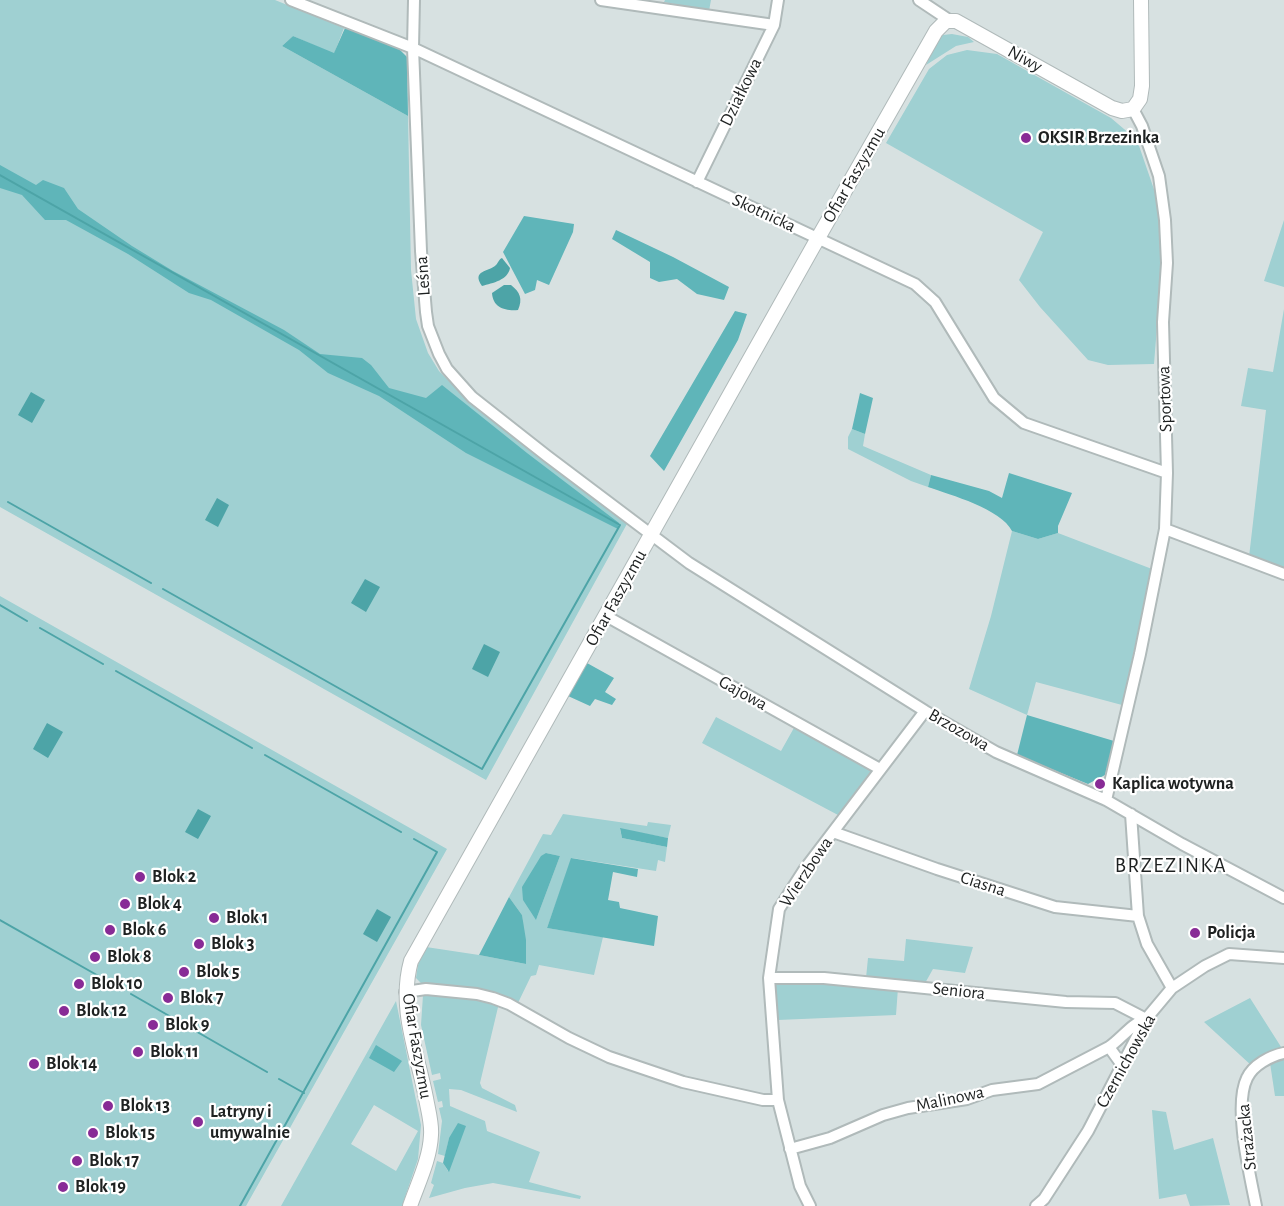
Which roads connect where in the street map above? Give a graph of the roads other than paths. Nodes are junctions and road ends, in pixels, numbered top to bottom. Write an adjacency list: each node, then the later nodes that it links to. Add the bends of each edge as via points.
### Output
1 (291, 0): 9 (street)
2 (414, 0): 9 (street, Leśna)
3 (601, 0): 8 (street)
4 (778, 0): 8 (street, Działkowa)
5 (919, 0): 7 (street, Niwy)
6 (1141, 0): 10 (street, via 1142,86)
7 (949, 20): 10 (street, Niwy, via 1112,108); 12 (street, Ofiar Faszyzmu, via 936,32)
8 (774, 25): 11 (street, Działkowa)
9 (413, 48): 11 (street, Skotnicka); 15 (street, Leśna, via 423,285 428,326 439,354 472,397)
10 (1133, 109): 13 (street, Sportowa, via 1159,176 1165,220)
11 (698, 182): 12 (street, Skotnicka)
12 (818, 238): 13 (street, Skotnicka, via 922,290 935,302 994,398 1024,423); 15 (street, Ofiar Faszyzmu)
13 (1167, 473): 14 (street, Sportowa)
14 (1165, 529): 16 (street); 20 (street, Sportowa)
15 (651, 533): 17 (street, Ofiar Faszyzmu); 18 (street, Brzozowa, via 689,563)
16 (1284, 574)
17 (606, 616): 19 (street, Gajowa); 28 (street, Ofiar Faszyzmu, via 417,948)
18 (925, 711): 19 (street, Wierzbowa); 20 (street, Brzozowa, via 996,752)
19 (880, 769): 22 (street, Wierzbowa)
20 (1106, 800): 21 (street, Brzozowa)
21 (1131, 814): 23 (street, Brzozowa); 24 (street)
22 (833, 832): 24 (street, Ciasna, via 1055,907); 26 (street, Wierzbowa, via 779,909)
23 (1284, 898)
24 (1138, 916): 27 (street)
25 (1284, 958): 27 (street, Czernichowska, via 1229,954)
26 (769, 978): 29 (street, Seniora, via 824,978 1066,1002 1115,1003); 33 (street, Wierzbowa)
27 (1172, 988): 29 (street, Czernichowska)
28 (405, 992): 33 (street, via 426,989 493,998 609,1057 658,1075 763,1100); 35 (street, Ofiar Faszyzmu, via 431,1134 429,1153)
29 (1146, 1019): 30 (street, Malinowa); 32 (street, Czernichowska)
30 (1109, 1047): 32 (street); 34 (street, Malinowa, via 1038,1084 908,1108)
31 (1284, 1053): 38 (street, Strażacka, via 1252,1070 1242,1091 1243,1131)
32 (1122, 1065): 37 (street, Czernichowska, via 1088,1131)
33 (778, 1100): 34 (street, Wierzbowa)
34 (790, 1149): 36 (street, Wierzbowa)
35 (410, 1206)
36 (810, 1206)
37 (1036, 1206)
38 (1256, 1206)

